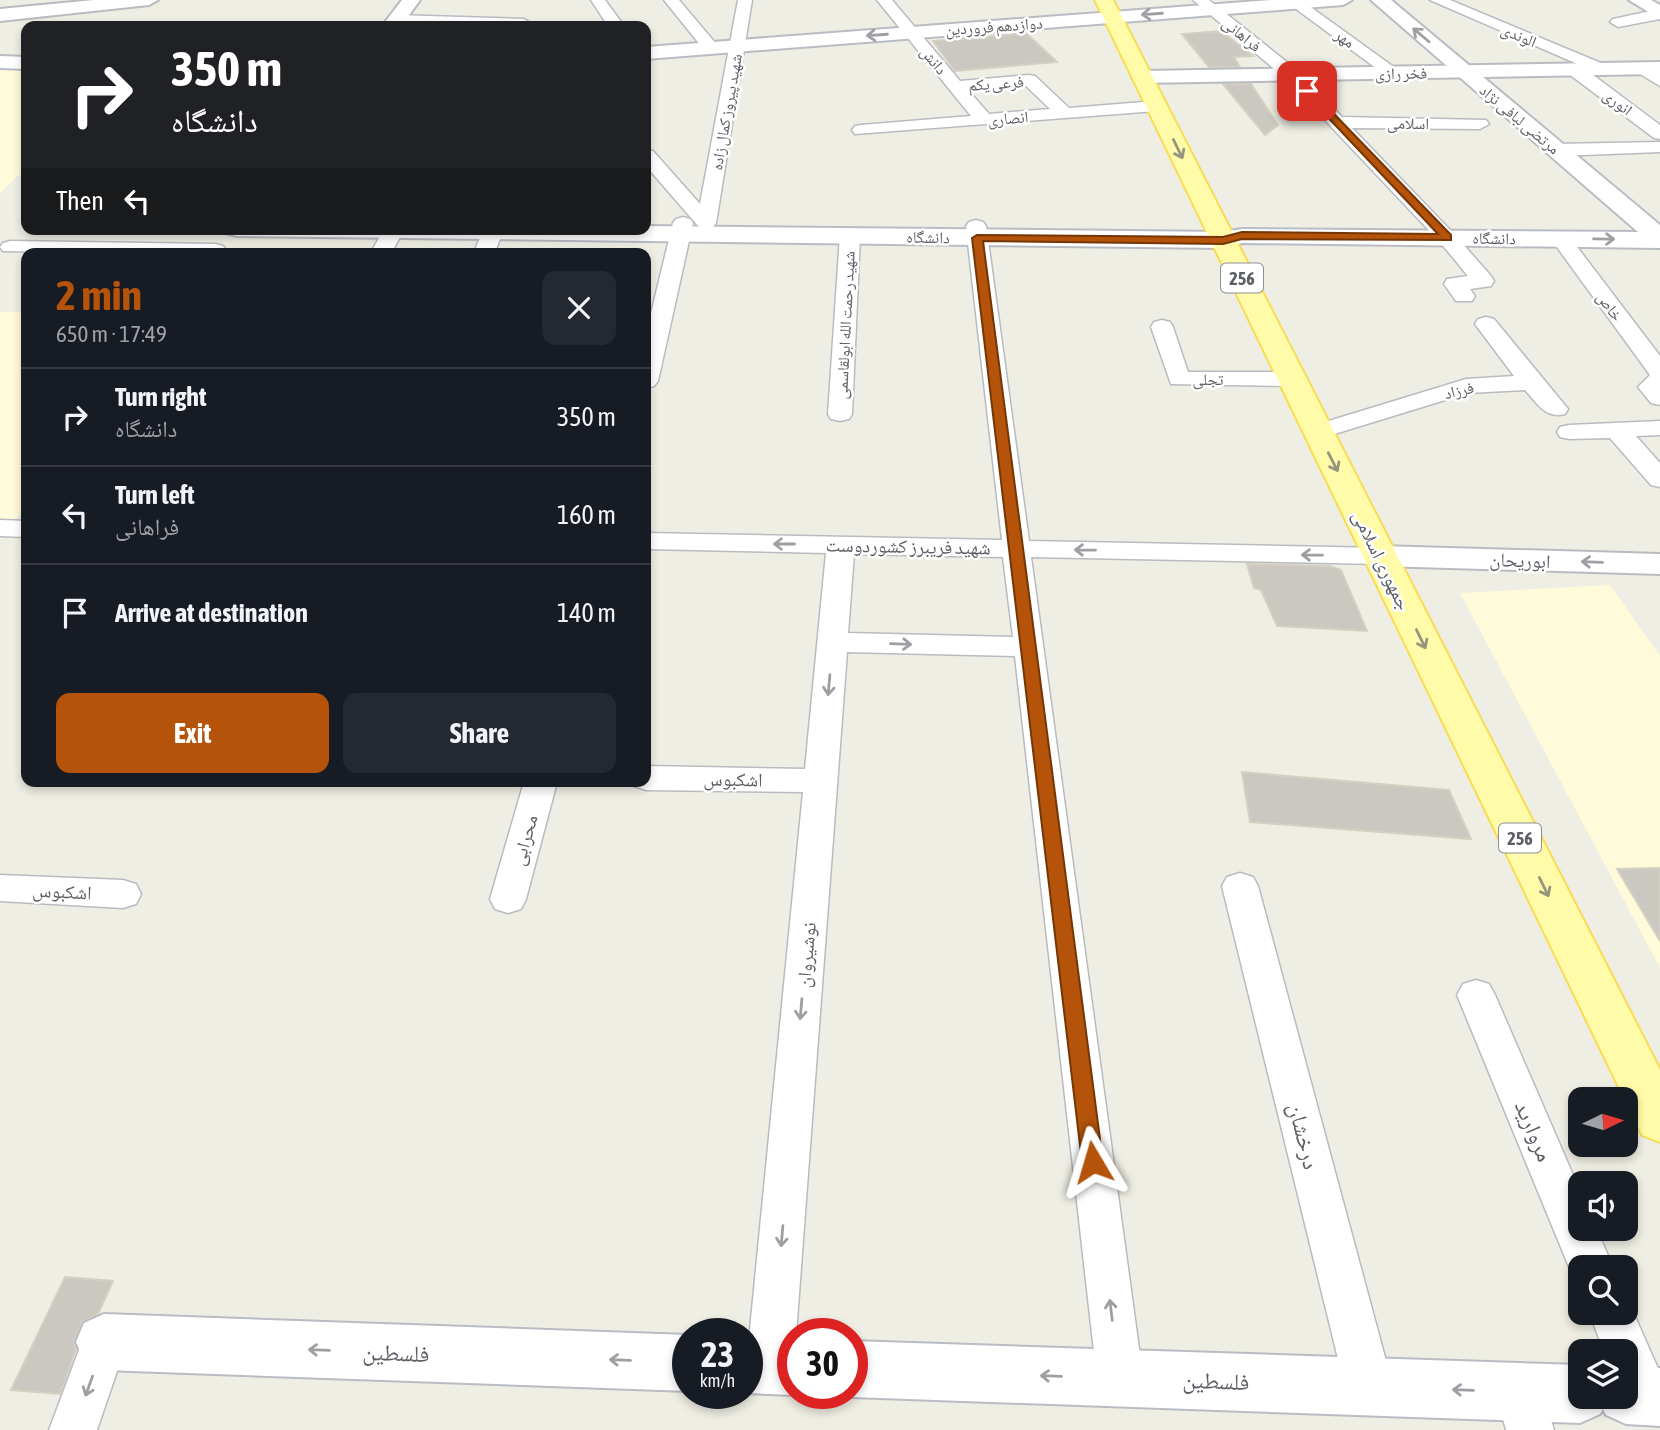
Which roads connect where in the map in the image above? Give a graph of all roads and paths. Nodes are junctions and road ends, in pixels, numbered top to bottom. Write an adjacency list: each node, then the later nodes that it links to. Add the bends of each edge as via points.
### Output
1 (149, 0): 12 (main road)
2 (411, 0): 17 (main road)
3 (598, 0): 18 (street)
4 (671, 0): 22 (street)
5 (745, 0): 21 (street, شهید پیروز کمال زاده)
6 (884, 0): 20 (street, دانش)
7 (1343, 0): 11 (main road, دوازدهم فروردین)
8 (1380, 0): 28 (main road, مرتضی لبافی نژاد, one-way to 8)
9 (1437, 0): 26 (street, الوندی)
10 (1638, 0): 15 (main road)
11 (1294, 2): 13 (main road, دوازدهم فروردین); 29 (street, مهر)
12 (89, 3): 16 (main road)
13 (1206, 5): 14 (main road, دوازدهم فروردین, one-way to 14); 31 (street, فراهانی)
14 (1108, 9): 20 (main road, دوازدهم فروردین); 32 (main road, جمهوری اسلامی / 256)
15 (1660, 14): 19 (street)
16 (0, 15)
17 (395, 21)
18 (613, 21)
19 (1618, 22)
20 (911, 33): 21 (main road, دوازدهم فروردین, one-way to 21); 33 (street, دانش)
21 (737, 46): 22 (main road, دوازدهم فروردین); 45 (street, شهید پیروز کمال زاده)
22 (711, 48): 23 (main road, دوازدهم فروردین)
23 (651, 53)
24 (0, 62): 25 (main road)
25 (21, 63)
26 (1602, 69): 27 (main road, فخر رازی); 30 (main road, فخر رازی)
27 (1575, 70): 28 (main road, فخر رازی); 40 (street, انوری)
28 (1465, 72): 29 (main road, فخر رازی); 42 (main road, مرتضی لبافی نژاد)
29 (1394, 73): 31 (main road, فخر رازی)
30 (1654, 73)
31 (1292, 75): 32 (main road, فخر رازی); 37 (street, فراهانی)
32 (1142, 77): 34 (main road, جمهوری اسلامی / 256)
33 (956, 86): 35 (street, فرعی یکم, via 1029,80); 36 (street, دانش)
34 (1156, 106): 35 (street, انصاری); 52 (main road, جمهوری اسلامی / 256, one-way to 52)
35 (1064, 113): 36 (street, انصاری)
36 (985, 120): 39 (street, انصاری)
37 (1336, 122): 38 (street, اسلامی); 54 (street, فراهانی)
38 (1480, 124)
39 (860, 130)
40 (1660, 134)
41 (1660, 147): 42 (street, انوری)
42 (1557, 150): 56 (main road, مرتضی لبافی نژاد)
43 (651, 163): 45 (street)
44 (651, 223): 45 (main road, دانشگاه)
45 (694, 229): 46 (main road, دانشگاه); 47 (main road, دانشگاه); 63 (street, شهید پیروز کمال زاده)
46 (651, 231)
47 (848, 231): 48 (main road, دانشگاه); 69 (street, شهید رحمت الله ابولقاسمی)
48 (976, 232): 52 (main road, دانشگاه); 79 (street)
49 (230, 235): 59 (main road)
50 (454, 235): 53 (main road, دانشگاه)
51 (558, 235): 53 (main road, دانشگاه)
52 (1220, 235): 54 (main road, دانشگاه); 65 (main road, جمهوری اسلامی / 256)
53 (490, 238)
54 (1447, 238): 55 (main road, دانشگاه); 60 (street, فراهانی, via 1483,281 1455,284)
55 (1561, 239): 56 (main road, دانشگاه, one-way to 56); 64 (street, خاص)
56 (1660, 239)
57 (10, 247): 58 (street)
58 (79, 248)
59 (218, 248)
60 (1464, 296)
61 (1486, 324): 66 (street)
62 (1162, 327): 65 (street, تجلی, via 1179,379)
63 (651, 365)
64 (1660, 375): 67 (street, خاص, via 1650,387)
65 (1292, 379): 72 (main road, جمهوری اسلامی / 256)
66 (1531, 382): 68 (street); 72 (street, فرزاد, via 1466,386)
67 (1660, 398)
68 (1556, 410)
69 (840, 414)
70 (1660, 428): 71 (street)
71 (1617, 430): 73 (street); 74 (street)
72 (1318, 432): 80 (main road, جمهوری اسلامی / 256, one-way to 80)
73 (1569, 432)
74 (1660, 479)
75 (0, 528): 76 (street)
76 (21, 528)
77 (651, 541): 78 (street, شهید فریبرز کشوردوست, one-way to 77)
78 (841, 544): 79 (street, شهید فریبرز کشوردوست); 82 (street, نوشیروان)
79 (1016, 549): 80 (street, شهید فریبرز کشوردوست, one-way to 79); 83 (street)
80 (1380, 556): 81 (main road, ابوریحان, one-way to 80); 92 (main road, جمهوری اسلامی / 256, one-way to 92)
81 (1660, 564)
82 (833, 642): 83 (street, one-way to 83); 85 (street, نوشیروان, one-way to 85)
83 (1028, 647): 99 (street, one-way to 83)
84 (651, 778): 85 (street, اشکبوس)
85 (821, 781): 97 (street, نوشیروان, one-way to 97)
86 (540, 787): 90 (street, محرابی)
87 (1240, 886): 100 (street, درخشان)
88 (0, 888): 89 (street, اشکبوس)
89 (123, 894)
90 (508, 899)
91 (1476, 995): 93 (street, مروارید)
92 (1660, 1120)
93 (1586, 1255)
94 (1616, 1325): 101 (street)
95 (104, 1342): 96 (main road, فلسطین, one-way to 95); 104 (street, one-way to 104)
96 (672, 1362)
97 (770, 1366)
98 (868, 1370): 99 (main road, فلسطین, one-way to 98)
99 (1120, 1378): 100 (main road, فلسطین)
100 (1369, 1387): 103 (main road, فلسطین, one-way to 100)
101 (1644, 1396)
102 (1568, 1398): 103 (main road, فلسطین)
103 (1525, 1411)
104 (73, 1430)

